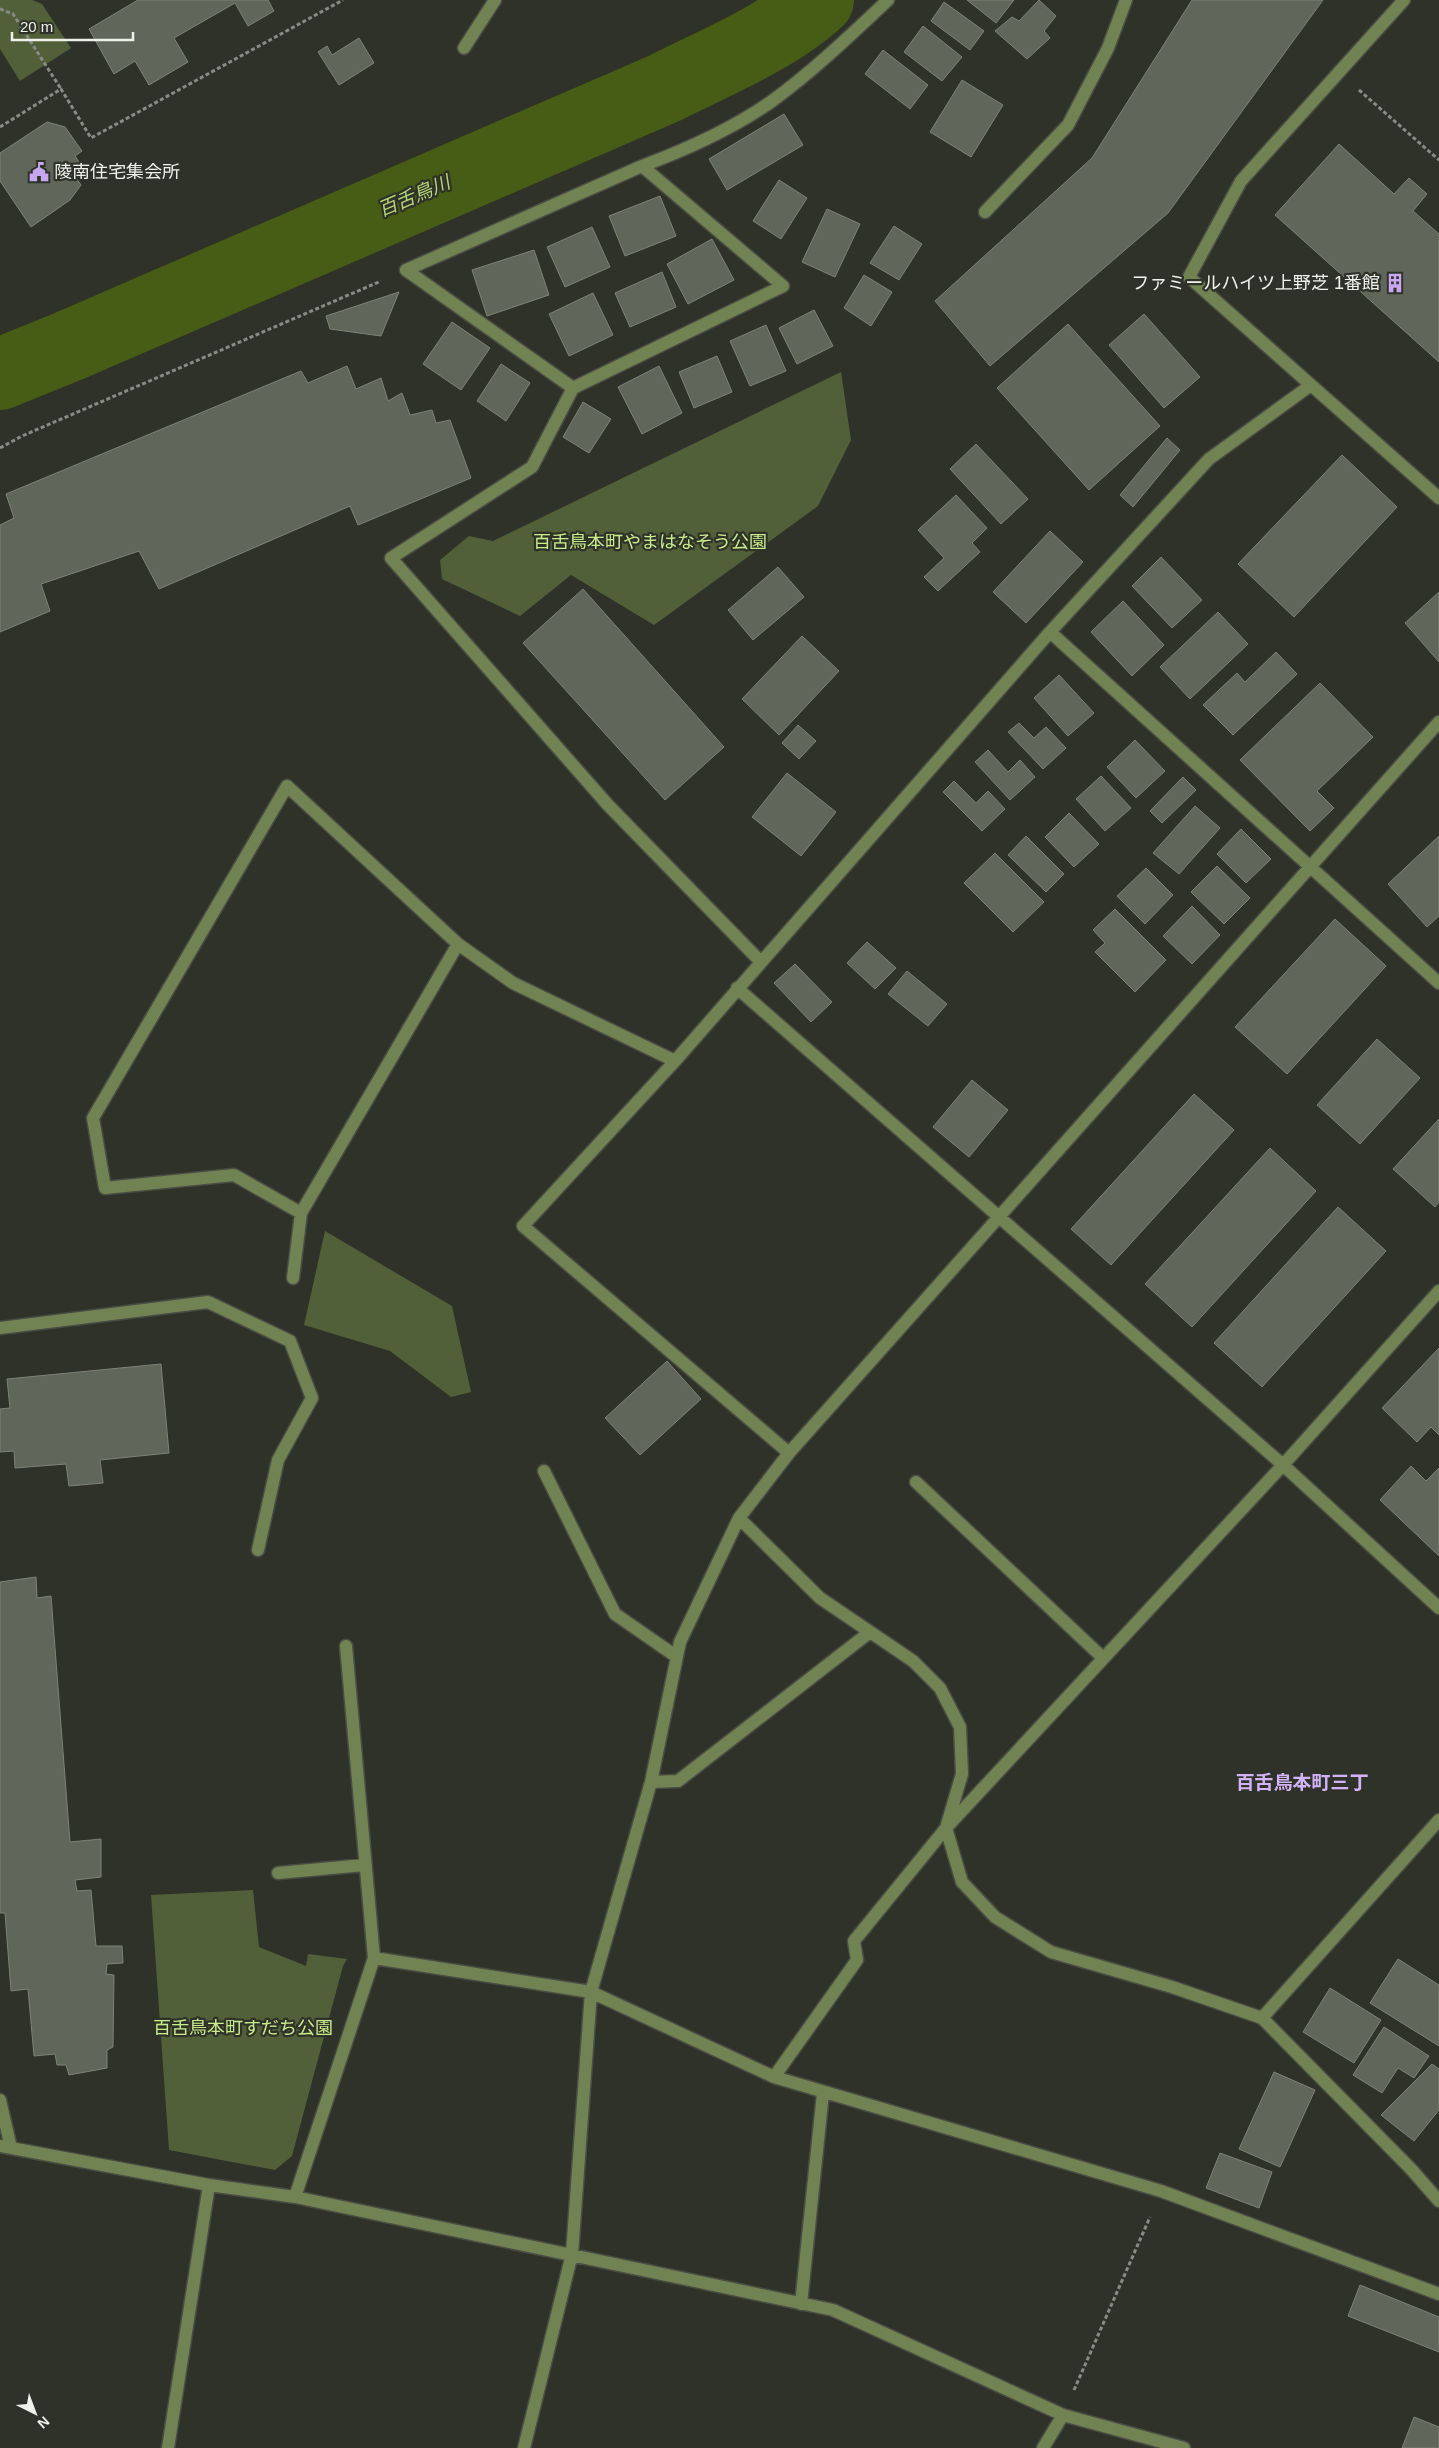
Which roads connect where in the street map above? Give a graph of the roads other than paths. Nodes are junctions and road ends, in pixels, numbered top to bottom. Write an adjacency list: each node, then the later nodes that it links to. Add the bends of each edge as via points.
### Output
1 (495, 0): 5 (street)
2 (888, 0): 6 (street, via 772,101 720,130)
3 (1126, 0): 7 (street, via 1108,48 1068,126)
4 (1404, 0): 8 (street, via 1241,181 1189,277)
5 (464, 48)
6 (642, 166): 9 (street, via 783,286); 9 (street, via 406,270)
7 (985, 212)
8 (1311, 385): 10 (street); 11 (street, via 1209,459)
9 (573, 388): 15 (street, via 532,467 391,558 608,805)
10 (1439, 498)
11 (1050, 632): 13 (street); 15 (street)
12 (1439, 722): 13 (street)
13 (1310, 866): 16 (street); 20 (street)
14 (458, 944): 18 (street, via 513,983); 19 (street); 19 (street, via 287,786 94,1118 104,1188 234,1175)
15 (761, 962): 17 (street)
16 (1439, 983)
17 (737, 988): 18 (street); 20 (street)
18 (675, 1060): 24 (street, via 523,1226)
19 (301, 1213): 21 (street)
20 (999, 1217): 24 (street); 25 (street)
21 (294, 1278)
22 (1439, 1291): 25 (street)
23 (0, 1328): 29 (street, via 208,1302 290,1341 312,1398 278,1460)
24 (789, 1454): 28 (street)
25 (1283, 1465): 30 (street); 34 (street)
26 (544, 1471): 33 (street, via 615,1614)
27 (916, 1482): 34 (street)
28 (739, 1518): 31 (street, via 820,1598); 33 (street, via 680,1642)
29 (258, 1550)
30 (1439, 1608)
31 (870, 1632): 35 (street, via 678,1781); 37 (street, via 912,1661 940,1688 960,1727 962,1774)
32 (346, 1646): 38 (street)
33 (677, 1657): 35 (street)
34 (1102, 1657): 37 (street)
35 (651, 1782): 41 (street)
36 (1439, 1820): 42 (street)
37 (946, 1828): 42 (street, via 962,1882 995,1917 1051,1952 1172,1987); 43 (street, via 854,1941 857,1960)
38 (364, 1865): 39 (street); 40 (street)
39 (278, 1873)
40 (374, 1958): 41 (street); 48 (street)
41 (591, 1992): 43 (street); 50 (street)
42 (1262, 2018): 49 (street)
43 (774, 2077): 44 (street)
44 (823, 2093): 51 (street, via 1161,2191); 52 (street)
45 (0, 2100): 46 (street)
46 (6, 2147): 47 (street)
47 (209, 2185): 48 (street); 54 (street)
48 (296, 2197): 50 (street)
49 (1439, 2201)
50 (572, 2254): 52 (street); 55 (street)
51 (1439, 2294)
52 (801, 2304): 53 (street, via 833,2310)
53 (1063, 2415): 56 (street); 57 (street)
54 (168, 2448)
55 (524, 2448)
56 (1042, 2448)
57 (1184, 2448)

